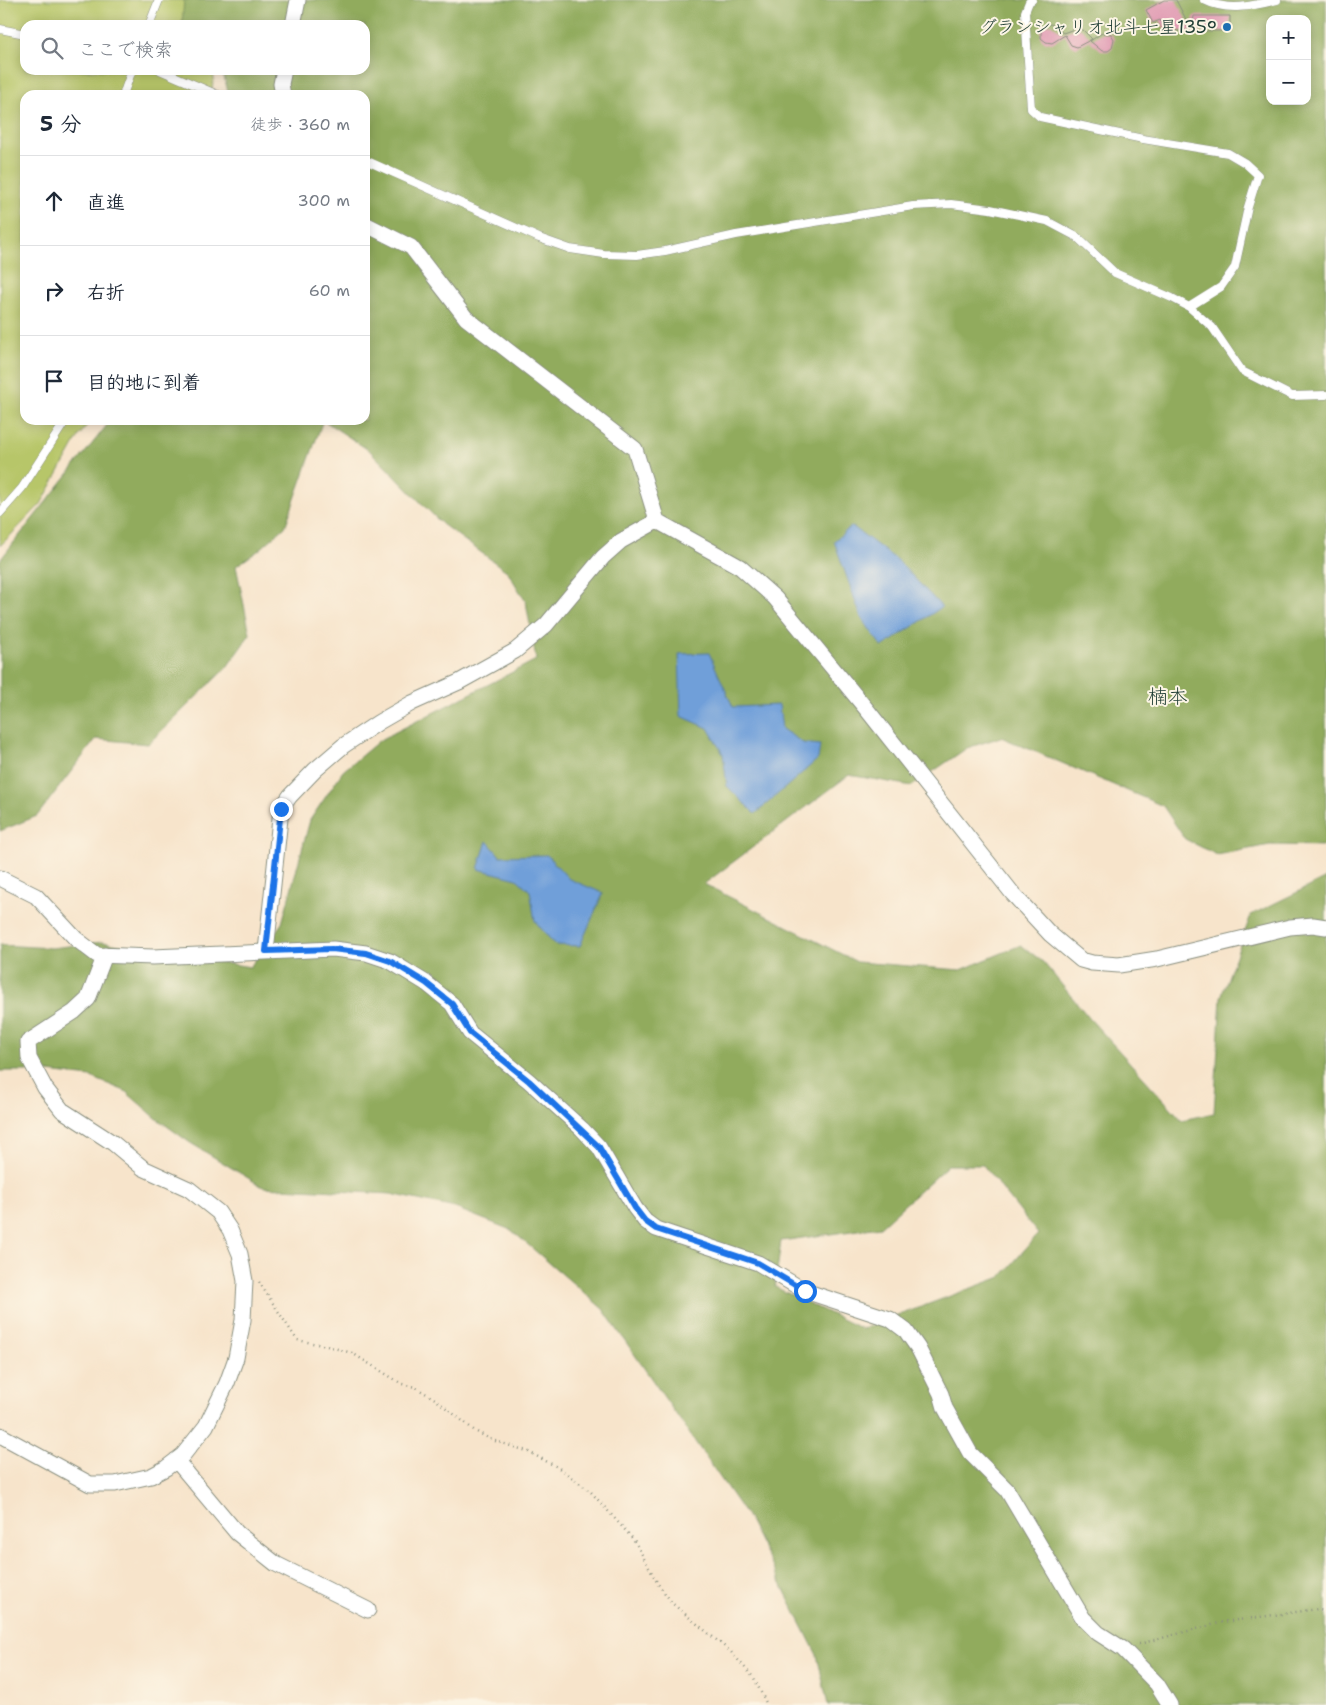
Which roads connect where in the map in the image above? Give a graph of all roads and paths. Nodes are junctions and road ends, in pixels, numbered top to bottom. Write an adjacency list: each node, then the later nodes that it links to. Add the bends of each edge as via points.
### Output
1 (159, 0): 6 (lane)
2 (298, 0): 7 (street)
3 (1032, 0): 18 (lane, via 1025,12 1031,109 1040,117 1228,153 1258,175 1235,267 1221,287)
4 (1204, 0): 5 (lane, via 1213,5 1246,7)
5 (1277, 0)
6 (151, 20)
7 (294, 20)
8 (0, 29): 9 (lane)
9 (20, 33)
10 (130, 75): 13 (lane)
11 (172, 75): 14 (lane)
12 (283, 75): 15 (street)
13 (125, 90)
14 (206, 90)
15 (282, 90)
16 (370, 162): 18 (lane, via 539,238 570,249 604,254 637,255 665,251 736,235 913,206 951,204 990,209 1047,221 1077,237 1115,273)
17 (370, 226): 22 (street, via 411,247 466,318 635,449)
18 (1189, 307): 19 (lane, via 1212,327 1242,371 1292,396)
19 (1326, 395)
20 (63, 425): 21 (lane, via 22,488)
21 (0, 513)
22 (657, 521): 24 (street, via 740,567 775,598 1013,894 1050,934 1081,960 1120,964 1157,960 1290,927); 25 (street, via 621,541 602,557 546,625 515,651 379,722 343,746 290,796 281,809)
23 (0, 878): 26 (street, via 36,896 76,939 97,955)
24 (1326, 927)
25 (266, 951): 26 (street, via 153,957); 32 (street, via 332,949 366,953 390,961 452,1004 470,1033 582,1129 599,1147 635,1208 656,1229 758,1263 805,1291 890,1318 906,1331 918,1348 970,1453 1007,1490 1083,1618 1098,1634)
26 (105, 955): 29 (street, via 88,999 28,1042 29,1058 45,1088 62,1110 113,1142 143,1168 189,1189 218,1212 240,1254 245,1281 243,1320 236,1358 227,1383 206,1426)
27 (256, 1277): 33 (path, via 297,1340 352,1353 402,1384 415,1387 435,1399 474,1431 559,1468 591,1492 634,1540 673,1604 731,1652 754,1678)
28 (0, 1435): 29 (street, via 90,1484 115,1484 151,1476)
29 (176, 1460): 30 (street, via 237,1533 276,1564)
30 (368, 1610)
31 (1326, 1610): 32 (path, via 1223,1622)
32 (1123, 1649): 34 (street, via 1157,1684)
33 (767, 1705)
34 (1170, 1705)

